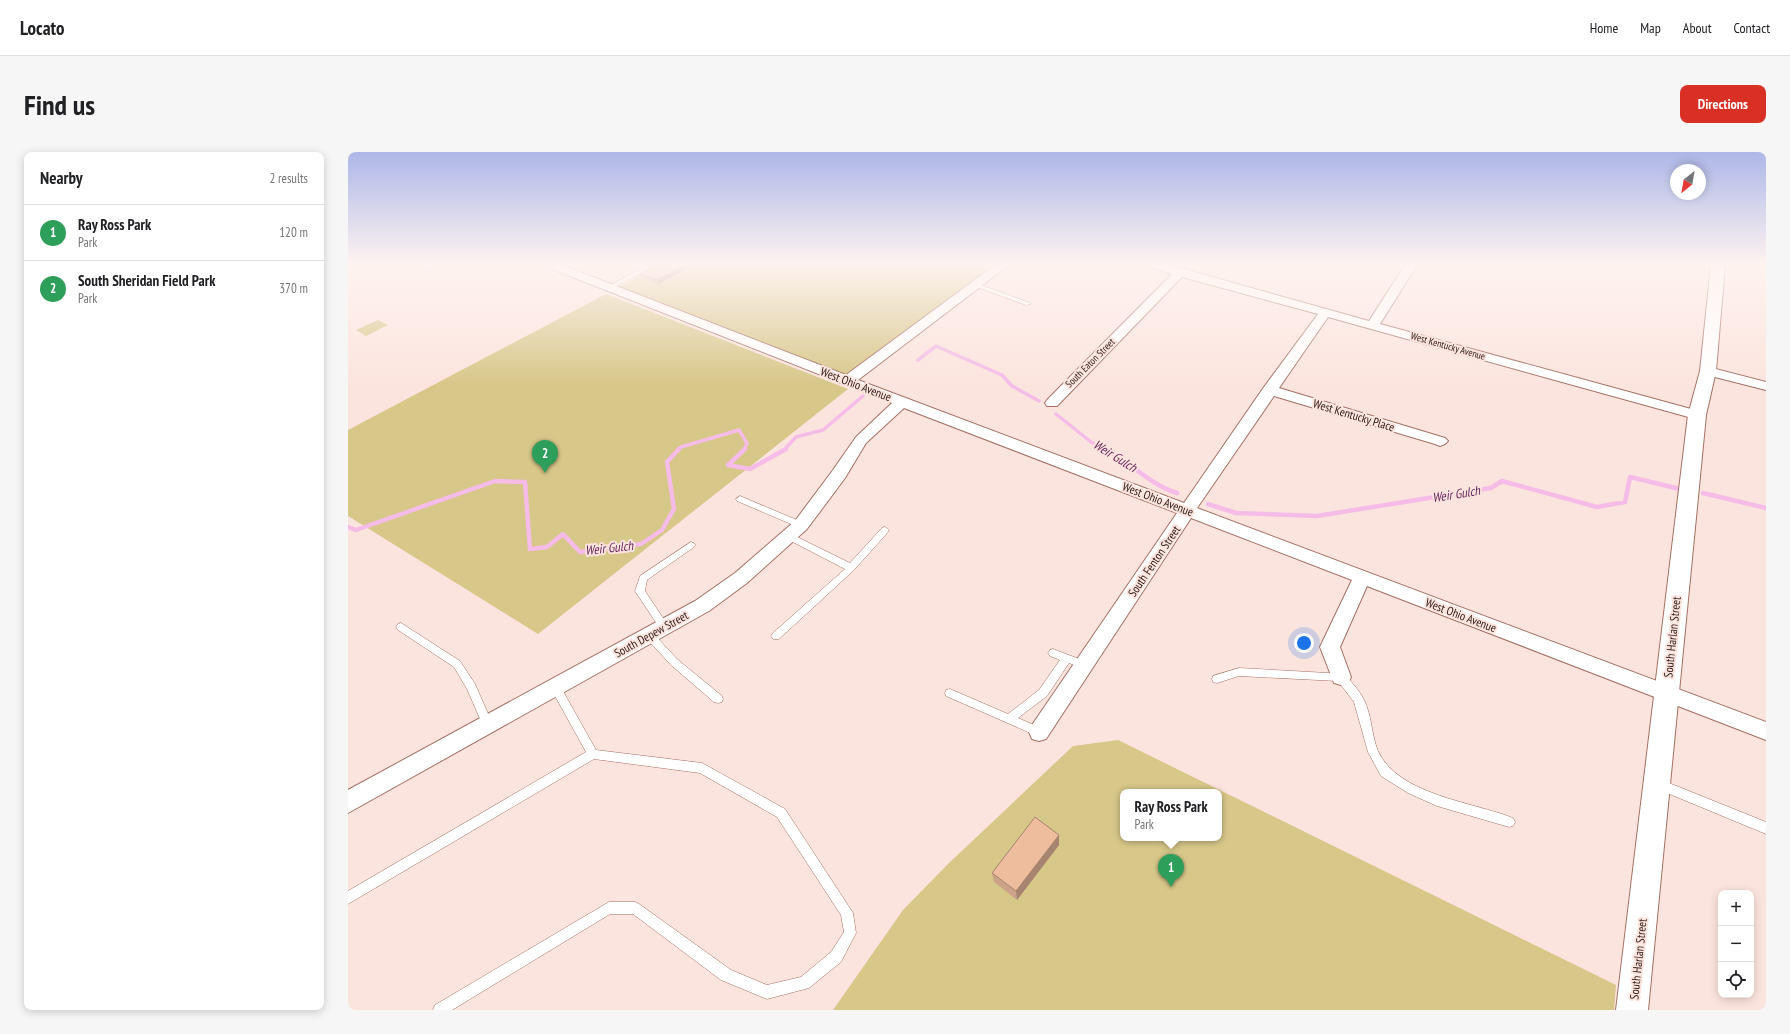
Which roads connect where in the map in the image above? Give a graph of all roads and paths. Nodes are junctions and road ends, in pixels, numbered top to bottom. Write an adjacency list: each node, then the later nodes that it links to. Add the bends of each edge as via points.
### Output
1 (653, 305): 10 (street, West Ohio Avenue)
2 (949, 305): 10 (street)
3 (1147, 305): 14 (street, South Eaton Street)
4 (1297, 305): 7 (street, West Kentucky Avenue)
5 (1386, 305): 8 (street)
6 (1714, 305): 9 (street, South Harlan Street)
7 (1325, 313): 8 (street, West Kentucky Avenue); 12 (street, South Fenton Street)
8 (1373, 325): 15 (street, West Kentucky Avenue)
9 (1708, 371): 11 (street); 15 (street, South Harlan Street)
10 (848, 381): 13 (street, West Ohio Avenue)
11 (1766, 386)
12 (1269, 390): 16 (street, West Kentucky Place); 18 (street, South Fenton Street)
13 (902, 402): 18 (street, West Ohio Avenue); 20 (street, South Depew Street, via 861,440 839,474)
14 (1052, 402)
15 (1697, 415): 33 (street, South Harlan Street)
16 (1440, 441)
17 (740, 499): 20 (lane)
18 (1188, 510): 23 (street, West Ohio Avenue); 28 (street, South Fenton Street)
19 (885, 530): 22 (lane)
20 (794, 531): 22 (lane); 25 (street, South Depew Street, via 741,578 702,606)
21 (691, 545): 25 (lane, via 643,578 640,591)
22 (851, 568): 26 (lane)
23 (1362, 578): 29 (street, via 1330,647); 33 (street, West Ohio Avenue)
24 (401, 627): 36 (lane, via 457,664 471,687)
25 (657, 631): 31 (street, South Depew Street); 34 (lane, via 674,662)
26 (776, 636)
27 (1053, 653): 28 (lane)
28 (1075, 662): 35 (lane, via 1043,693); 38 (street, South Fenton Street)
29 (1341, 677): 30 (lane, via 1239,672); 42 (lane, via 1359,700 1373,752 1385,772 1412,789 1441,802)
30 (1217, 679)
31 (555, 687): 36 (street, South Depew Street); 39 (lane)
32 (950, 693): 35 (lane)
33 (1666, 693): 37 (street, West Ohio Avenue); 40 (street, South Harlan Street)
34 (718, 699)
35 (1009, 718): 38 (lane)
36 (488, 725): 41 (street, South Depew Street)
37 (1766, 731)
38 (1039, 732)
39 (593, 754): 44 (lane); 45 (lane, via 702,768 781,813 847,913 850,933 836,957 804,983 767,992 726,975 635,908 609,908)
40 (1656, 783): 43 (lane); 46 (street, South Harlan Street)
41 (348, 802)
42 (1509, 822)
43 (1766, 828)
44 (348, 898)
45 (440, 1010)
46 (1632, 1010)

